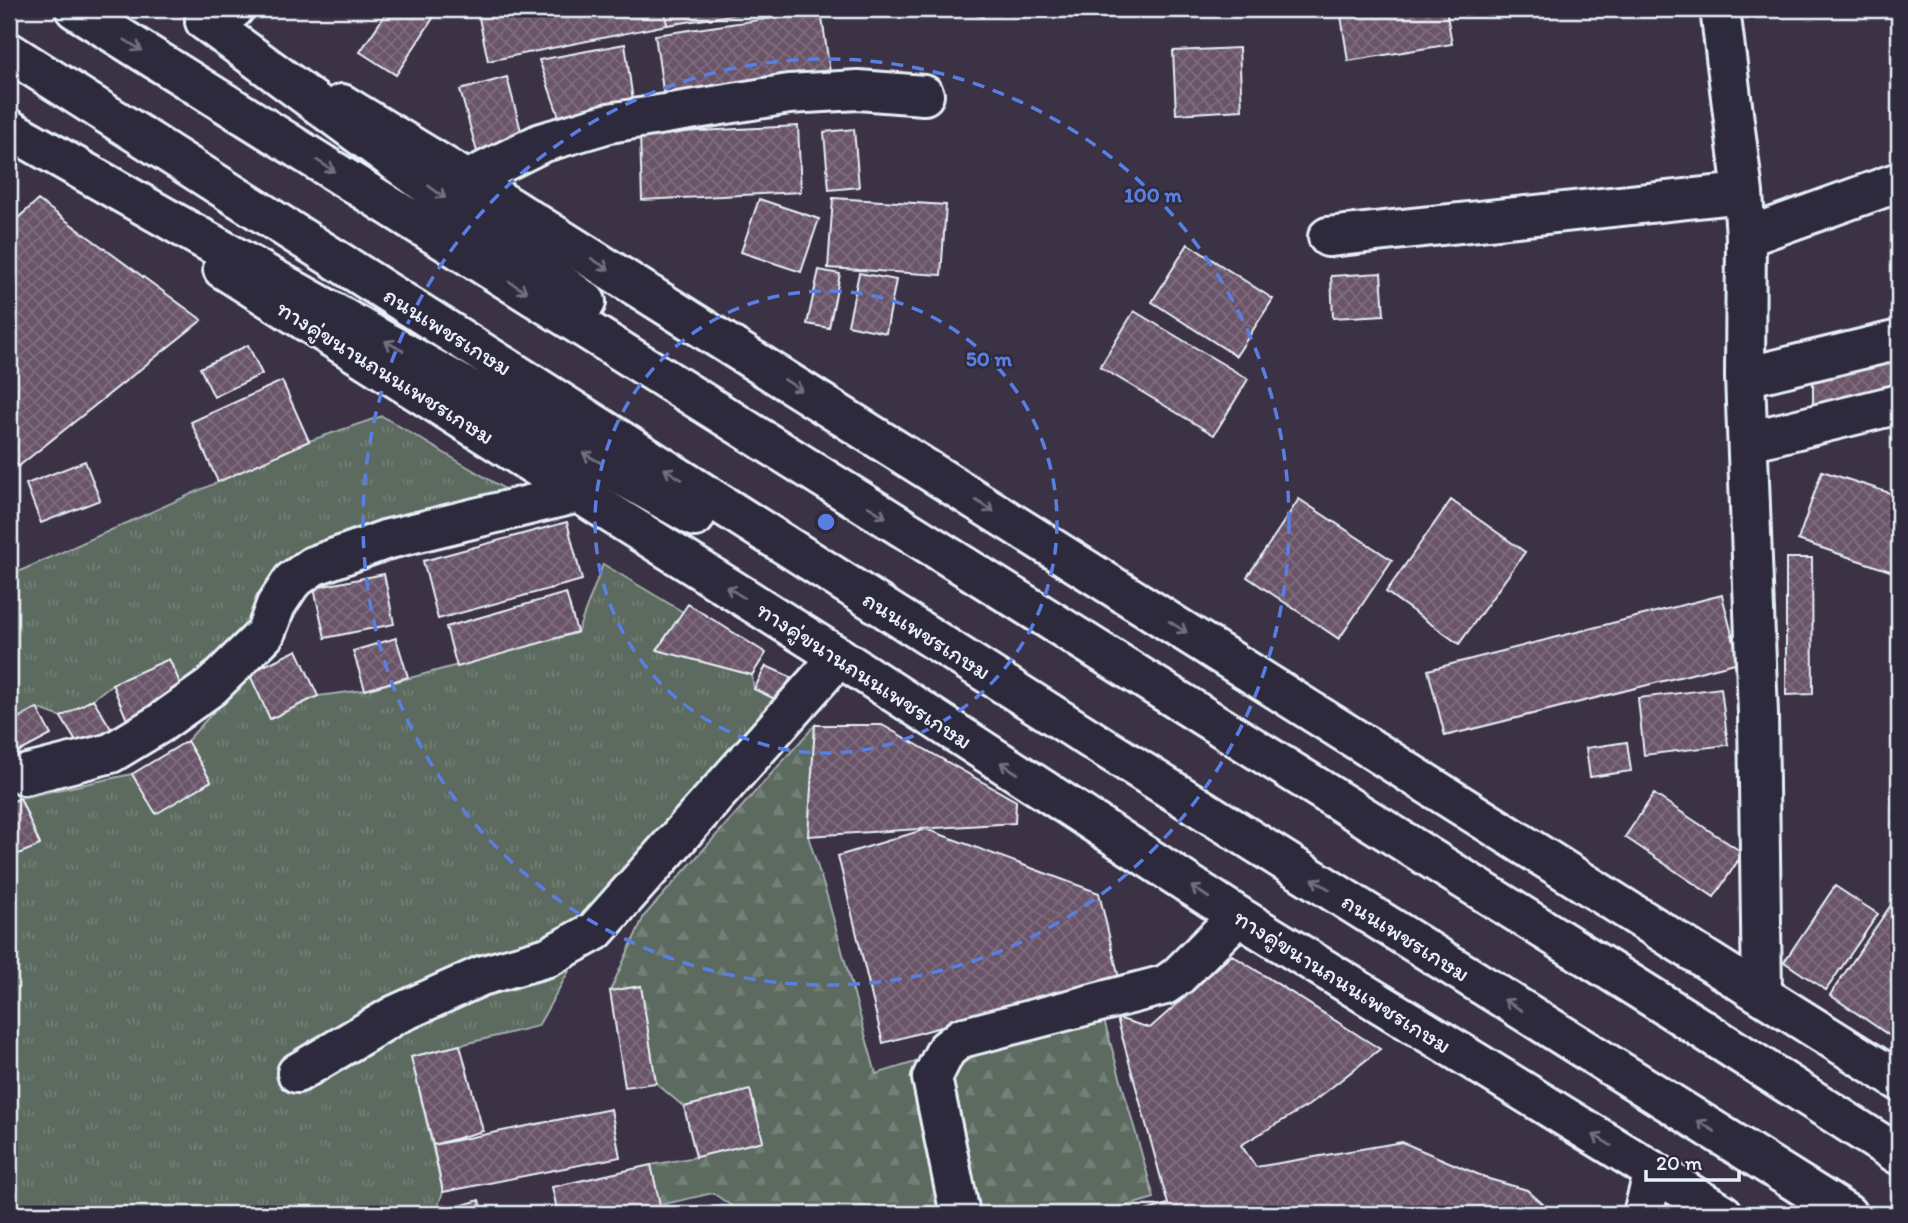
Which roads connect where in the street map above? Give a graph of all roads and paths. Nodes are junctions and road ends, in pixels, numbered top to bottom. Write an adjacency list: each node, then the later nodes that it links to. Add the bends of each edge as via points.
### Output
1 (75, 9): 17 (main road, one-way to 17)
2 (1720, 9): 10 (main road)
3 (209, 13): 8 (main road); 17 (main road, one-way to 17)
4 (9, 52): 20 (main road, ถนนเพชรเกษม, one-way to 4)
5 (924, 94): 8 (main road, via 858,90 789,94 609,123 541,144)
6 (9, 129): 20 (main road, one-way to 6)
7 (9, 135): 18 (main road, ทางคู่ขนานถนนเพชรเกษม)
8 (467, 180): 23 (main road, one-way to 23)
9 (1899, 182): 12 (main road)
10 (1743, 193): 11 (main road); 12 (main road)
11 (1328, 237)
12 (1746, 237): 14 (main road)
13 (1899, 340): 14 (main road)
14 (1745, 377): 16 (main road)
15 (1899, 404): 16 (main road)
16 (1749, 441): 23 (main road)
17 (835, 485): 24 (main road, one-way to 24)
18 (578, 492): 19 (main road, ทางคู่ขนานถนนเพชรเกษม, one-way to 18); 21 (main road, via 385,540 313,566 292,581 265,634 211,687 111,753)
19 (839, 657): 22 (main road, ทางคู่ขนานถนนเพชรเกษม, one-way to 19); 25 (main road, via 595,931 548,957 481,976 395,1015)
20 (1100, 744): 30 (main road, ถนนเพชรเกษม, one-way to 20)
21 (24, 775)
22 (1238, 916): 29 (main road, ทางคู่ขนานถนนเพชรเกษม, one-way to 22); 31 (main road, via 1165,985 961,1038 946,1050 932,1078)
23 (1762, 994): 26 (main road)
24 (1666, 1006): 27 (main road); 28 (main road)
25 (297, 1073)
26 (1899, 1081)
27 (1899, 1126)
28 (1899, 1155)
29 (1654, 1171): 32 (main road); 33 (main road, ทางคู่ขนานถนนเพชรเกษม)
30 (1784, 1175): 34 (main road); 35 (main road, ถนนเพชรเกษม)
31 (960, 1214)
32 (1643, 1214)
33 (1723, 1214)
34 (1838, 1214)
35 (1847, 1214)

